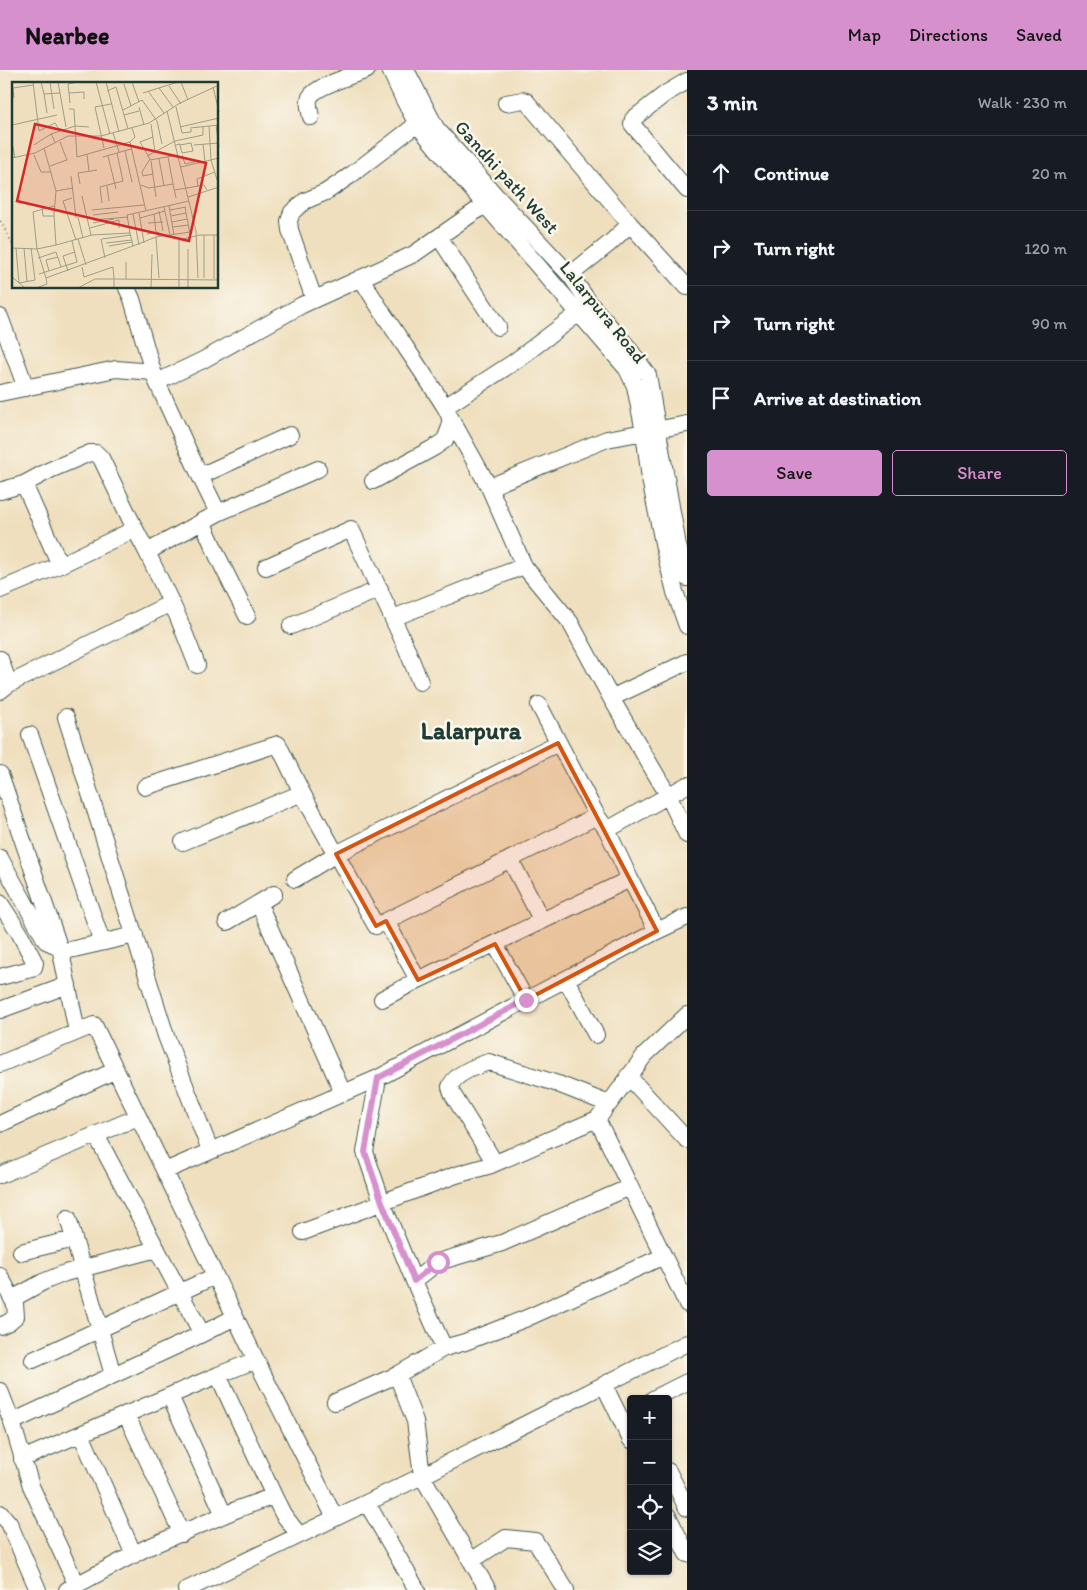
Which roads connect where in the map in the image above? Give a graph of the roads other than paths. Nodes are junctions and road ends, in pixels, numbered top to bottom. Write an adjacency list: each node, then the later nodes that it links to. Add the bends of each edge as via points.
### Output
1 (367, 70): 6 (street, via 321,88 310,97)
2 (390, 70): 7 (street, Lalarpura Road)
3 (406, 70): 9 (street, Gandhi path West, via 436,128)
4 (687, 81): 8 (street, via 632,119 632,124)
5 (506, 103): 10 (street, via 526,101)
6 (311, 117)
7 (418, 124): 9 (street, Lalarpura Road); 16 (street, via 352,175 292,212 290,230)
8 (687, 190)
9 (491, 200): 11 (street); 12 (street, Gandhi path West); 17 (street, Lalarpura Road)
10 (630, 224): 12 (street); 14 (street)
11 (439, 237): 13 (street, via 414,254); 19 (street)
12 (570, 275): 25 (street, Gandhi path West, via 590,305 648,375)
13 (362, 278): 16 (street); 23 (street)
14 (686, 283)
15 (127, 289): 20 (street)
16 (314, 299): 20 (street, via 203,360)
17 (579, 313): 23 (street); 25 (street, Lalarpura Road, via 626,369)
18 (0, 318): 21 (street)
19 (498, 327)
20 (155, 377): 21 (street, via 116,369); 28 (street)
21 (26, 388): 22 (street)
22 (0, 394)
23 (448, 412): 29 (street, via 450,428 445,440); 31 (street)
24 (687, 424): 25 (street)
25 (651, 431): 31 (street, via 607,439); 36 (street, Gandhi path West)
26 (290, 435): 28 (street)
27 (318, 469): 33 (street)
28 (200, 476): 33 (street)
29 (373, 481)
30 (24, 484): 32 (street); 35 (street, via 90,452 96,453); 38 (street)
31 (489, 487): 39 (street)
32 (0, 491)
33 (218, 513): 34 (street)
34 (202, 521): 37 (street); 45 (street)
35 (135, 529): 37 (street); 38 (street)
36 (676, 546): 41 (street, Gandhi path West); 48 (street, via 675,592)
37 (147, 552): 44 (street)
38 (60, 565): 43 (street)
39 (524, 566): 46 (street); 54 (street, via 570,622)
40 (266, 567): 42 (street, via 351,528)
41 (687, 578)
42 (380, 589): 46 (street); 47 (street)
43 (0, 590)
44 (171, 603): 51 (street); 53 (street)
45 (247, 616)
46 (394, 618): 52 (street)
47 (291, 626)
48 (687, 626)
49 (0, 659): 53 (street)
50 (687, 662): 54 (street)
51 (197, 665)
52 (420, 682)
53 (5, 688)
54 (611, 698): 63 (street)
55 (539, 705): 58 (street)
56 (66, 717): 81 (street)
57 (30, 735): 82 (street)
58 (558, 743): 64 (street); 68 (street)
59 (0, 774): 84 (street)
60 (687, 785): 63 (street)
61 (145, 787): 62 (street, via 278,744)
62 (302, 793): 67 (street); 68 (street)
63 (668, 795): 65 (street); 66 (street)
64 (597, 816): 65 (street); 70 (street)
65 (607, 830): 72 (street)
66 (687, 835)
67 (183, 842)
68 (336, 854): 71 (street); 77 (street, via 376,926)
69 (0, 858): 84 (street, via 46,941)
70 (510, 859): 77 (street); 78 (street)
71 (295, 879)
72 (630, 879): 78 (street); 80 (street)
73 (274, 894): 74 (street)
74 (259, 904): 79 (street); 99 (street)
75 (1, 905): 85 (street, via 35,963 31,969)
76 (687, 917): 80 (street)
77 (386, 921): 87 (street)
78 (542, 921): 83 (street)
79 (227, 922)
80 (657, 931): 86 (street)
81 (135, 934): 82 (street); 106 (street, via 166,1036)
82 (102, 942): 84 (street)
83 (495, 944): 87 (street); 90 (street)
84 (59, 947): 88 (street)
85 (0, 976)
86 (566, 979): 90 (street); 94 (street)
87 (418, 980): 89 (street)
88 (68, 985): 91 (street); 93 (street)
89 (382, 999)
90 (526, 1000): 98 (street)
91 (0, 1010)
92 (687, 1015): 97 (street)
93 (77, 1032): 95 (street); 96 (street, via 94,1025)
94 (596, 1035)
95 (0, 1064)
96 (116, 1070): 101 (street); 103 (street)
97 (628, 1076): 100 (street); 105 (street)
98 (378, 1078): 99 (street); 111 (street, via 365,1152)
99 (343, 1093): 106 (street)
100 (608, 1104): 102 (street); 107 (street, via 489,1062 468,1071 452,1081 450,1087)
101 (138, 1117): 104 (street); 108 (street)
102 (597, 1119): 107 (street); 110 (street)
103 (0, 1124)
104 (96, 1135): 109 (street); 115 (street)
105 (686, 1137)
106 (210, 1150): 108 (street)
107 (495, 1163): 111 (street)
108 (164, 1171): 120 (street)
109 (0, 1175)
110 (630, 1187): 117 (street); 121 (street, via 502,1243 438,1262)
111 (382, 1202): 113 (street); 121 (street)
112 (68, 1218): 114 (street)
113 (303, 1232)
114 (74, 1239): 116 (street); 118 (street)
115 (156, 1249): 118 (street); 122 (street)
116 (22, 1252)
117 (664, 1256): 124 (street); 130 (street, via 528,1318)
118 (82, 1268): 123 (street, via 43,1282); 127 (street)
119 (0, 1276): 123 (street)
120 (215, 1276): 122 (street); 125 (street)
121 (414, 1281): 130 (street)
122 (180, 1292): 127 (street); 128 (street)
123 (12, 1299): 126 (street, via 16,1316)
124 (687, 1304)
125 (235, 1317): 128 (street); 132 (street)
126 (0, 1326)
127 (100, 1330): 131 (street); 135 (street)
128 (202, 1334): 135 (street)
129 (687, 1343): 137 (street)
130 (444, 1348): 134 (street)
131 (33, 1360)
132 (256, 1360): 133 (street); 155 (street)
133 (218, 1375): 140 (street); 149 (street)
134 (397, 1375): 141 (street); 147 (street, via 415,1421)
135 (113, 1376): 143 (street)
136 (687, 1382): 139 (street)
137 (604, 1385): 144 (street); 147 (street)
138 (0, 1391): 143 (street)
139 (661, 1395)
140 (170, 1396): 142 (street); 154 (street)
141 (335, 1402)
142 (126, 1414): 145 (street); 158 (street)
143 (12, 1422): 146 (street)
144 (627, 1432)
145 (81, 1434): 146 (street); 161 (street)
146 (22, 1459): 163 (street)
147 (422, 1476): 150 (street); 162 (street)
148 (672, 1479): 151 (street)
149 (274, 1496): 154 (street); 159 (street)
150 (367, 1503): 155 (street); 166 (street)
151 (687, 1508)
152 (0, 1513): 164 (street, via 9,1524)
153 (687, 1513): 156 (street)
154 (224, 1515): 158 (street)
155 (335, 1518): 159 (street)
156 (672, 1518)
157 (672, 1523): 160 (street)
158 (182, 1534): 161 (street)
159 (299, 1535): 165 (street)
160 (687, 1554)
161 (134, 1555): 163 (street)
162 (471, 1562): 167 (street); 168 (street, via 506,1538 535,1540)
163 (72, 1588)
164 (38, 1590)
165 (186, 1590)
166 (417, 1590)
167 (488, 1590)
168 (566, 1590)

